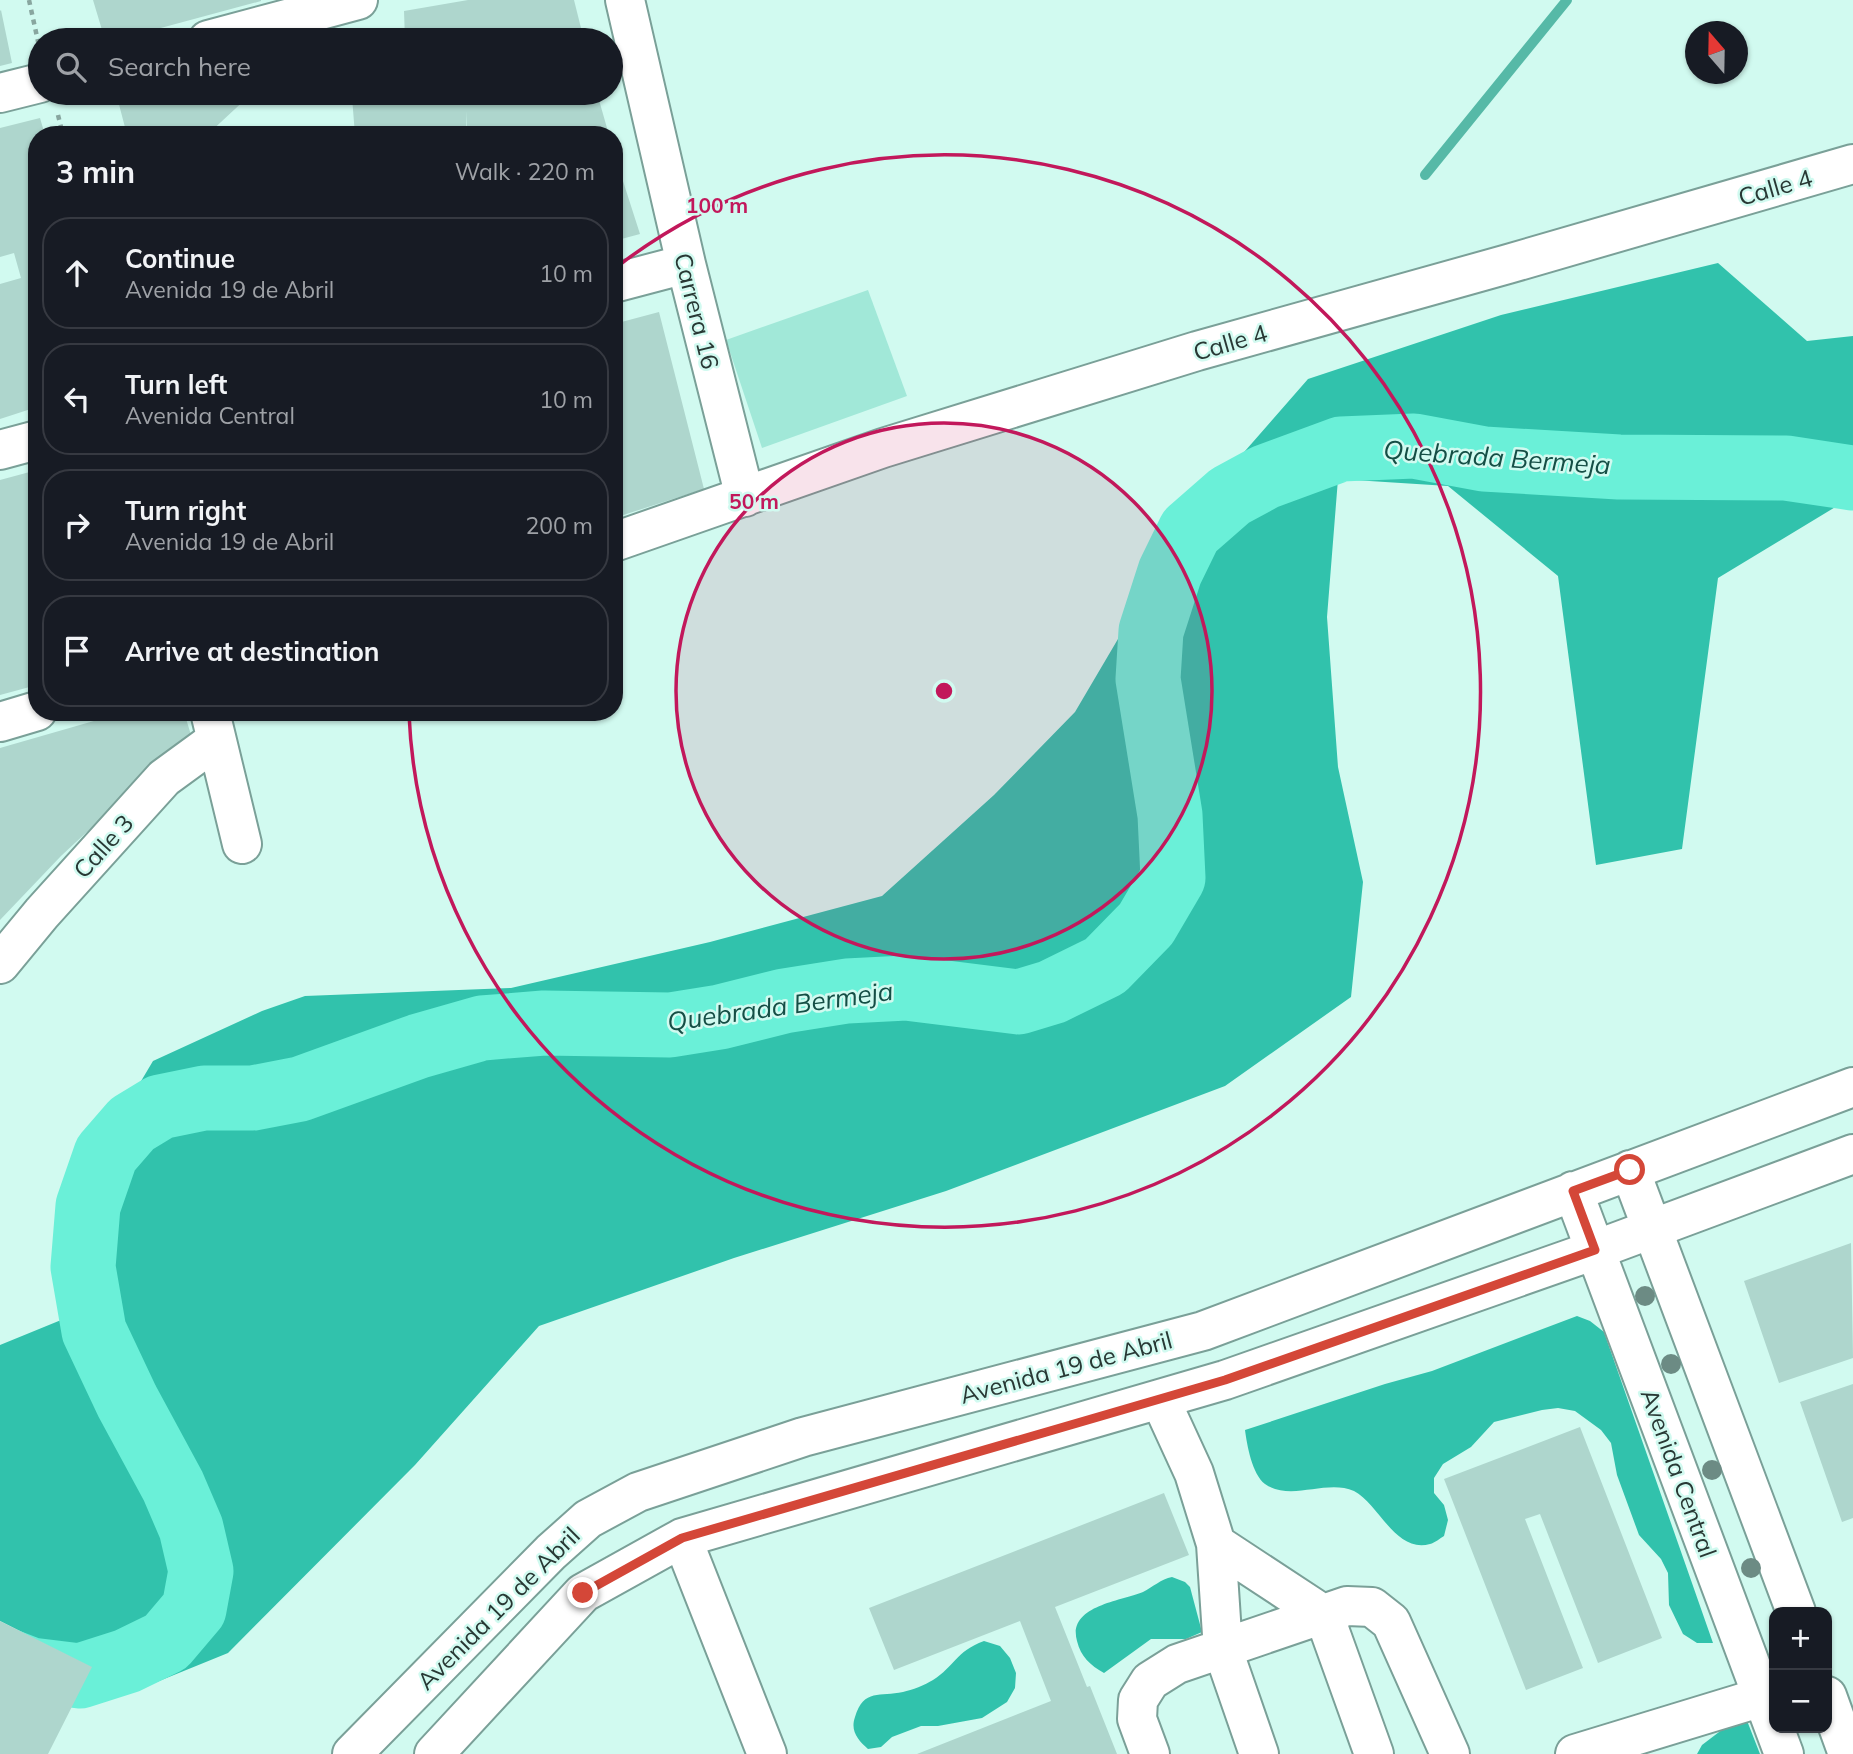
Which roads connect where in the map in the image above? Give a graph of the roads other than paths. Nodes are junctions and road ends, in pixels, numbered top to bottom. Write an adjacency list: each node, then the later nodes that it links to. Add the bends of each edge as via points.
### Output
1 (358, 0): 3 (street)
2 (625, 0): 7 (street, Carrera 16)
3 (253, 28)
4 (28, 86): 5 (street)
5 (0, 93)
6 (1853, 164): 11 (street, Calle 4, via 1197,351 883,448)
7 (686, 264): 8 (street); 11 (street, Carrera 16)
8 (623, 281)
9 (28, 442): 10 (street)
10 (0, 450)
11 (745, 498): 12 (street, Calle 4)
12 (623, 539)
13 (28, 714): 14 (street)
14 (0, 722)
15 (214, 726): 16 (street); 17 (street, Calle 3)
16 (242, 844)
17 (0, 964)
18 (1853, 1087): 20 (street, Avenida 19 de Abril)
19 (1853, 1154): 22 (street, Avenida 19 de Abril)
20 (1630, 1170): 21 (street, Avenida 19 de Abril); 22 (street)
21 (1573, 1191): 23 (street, Avenida Central); 33 (street, Avenida 19 de Abril, via 1203,1331 803,1437 638,1492 588,1519 551,1552)
22 (1652, 1228): 23 (street, Avenida 19 de Abril); 27 (street)
23 (1595, 1250): 24 (street, Avenida 19 de Abril); 30 (street, Avenida Central)
24 (1160, 1399): 25 (street, Avenida 19 de Abril); 26 (street, via 1194,1473)
25 (682, 1538): 34 (street, Avenida 19 de Abril, via 583,1593); 35 (street)
26 (1216, 1544): 28 (street); 29 (street)
27 (1794, 1607)
28 (1324, 1615): 29 (street); 38 (street); 39 (street, via 1347,1606 1372,1606 1391,1622)
29 (1223, 1650): 36 (street, via 1177,1664 1150,1681 1138,1700 1137,1719); 37 (street)
30 (1762, 1697): 31 (street, Avenida Central); 40 (street)
31 (1769, 1700)
32 (1826, 1733): 41 (street, Avenida Central)
33 (352, 1754)
34 (434, 1754)
35 (767, 1754)
36 (1150, 1754)
37 (1259, 1754)
38 (1374, 1754)
39 (1450, 1754)
40 (1575, 1754)
41 (1848, 1754)

